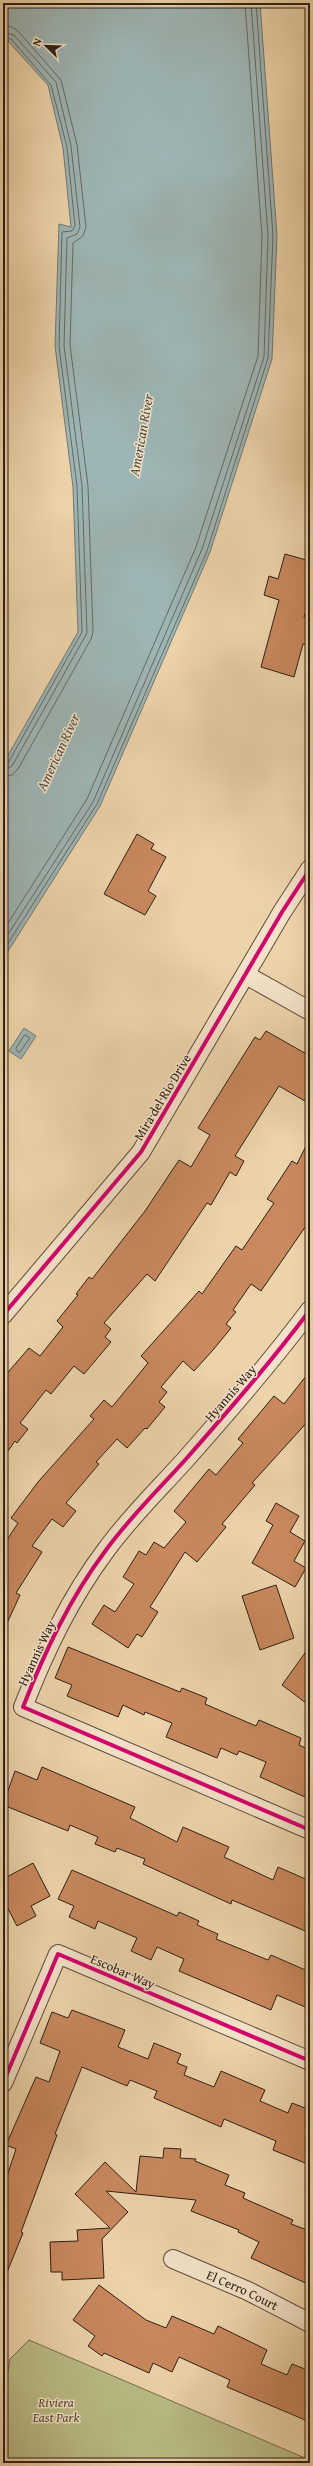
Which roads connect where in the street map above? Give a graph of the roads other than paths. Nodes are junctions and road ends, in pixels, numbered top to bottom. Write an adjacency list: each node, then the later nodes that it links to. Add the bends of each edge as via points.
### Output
1 (310, 869): 2 (street, Mira del Rio Drive)
2 (246, 975): 3 (street); 5 (street, Mira del Rio Drive, via 140,1152)
3 (310, 1011)
4 (310, 1310): 6 (street, Hyannis Way, via 244,1394 132,1517 106,1550 60,1623 41,1661 23,1707)
5 (3, 1315)
6 (310, 1830)
7 (310, 2061): 8 (street, Escobar Way, via 58,1954)
8 (3, 2083)
9 (173, 2259): 10 (street, El Cerro Court, via 248,2291)
10 (310, 2323)

